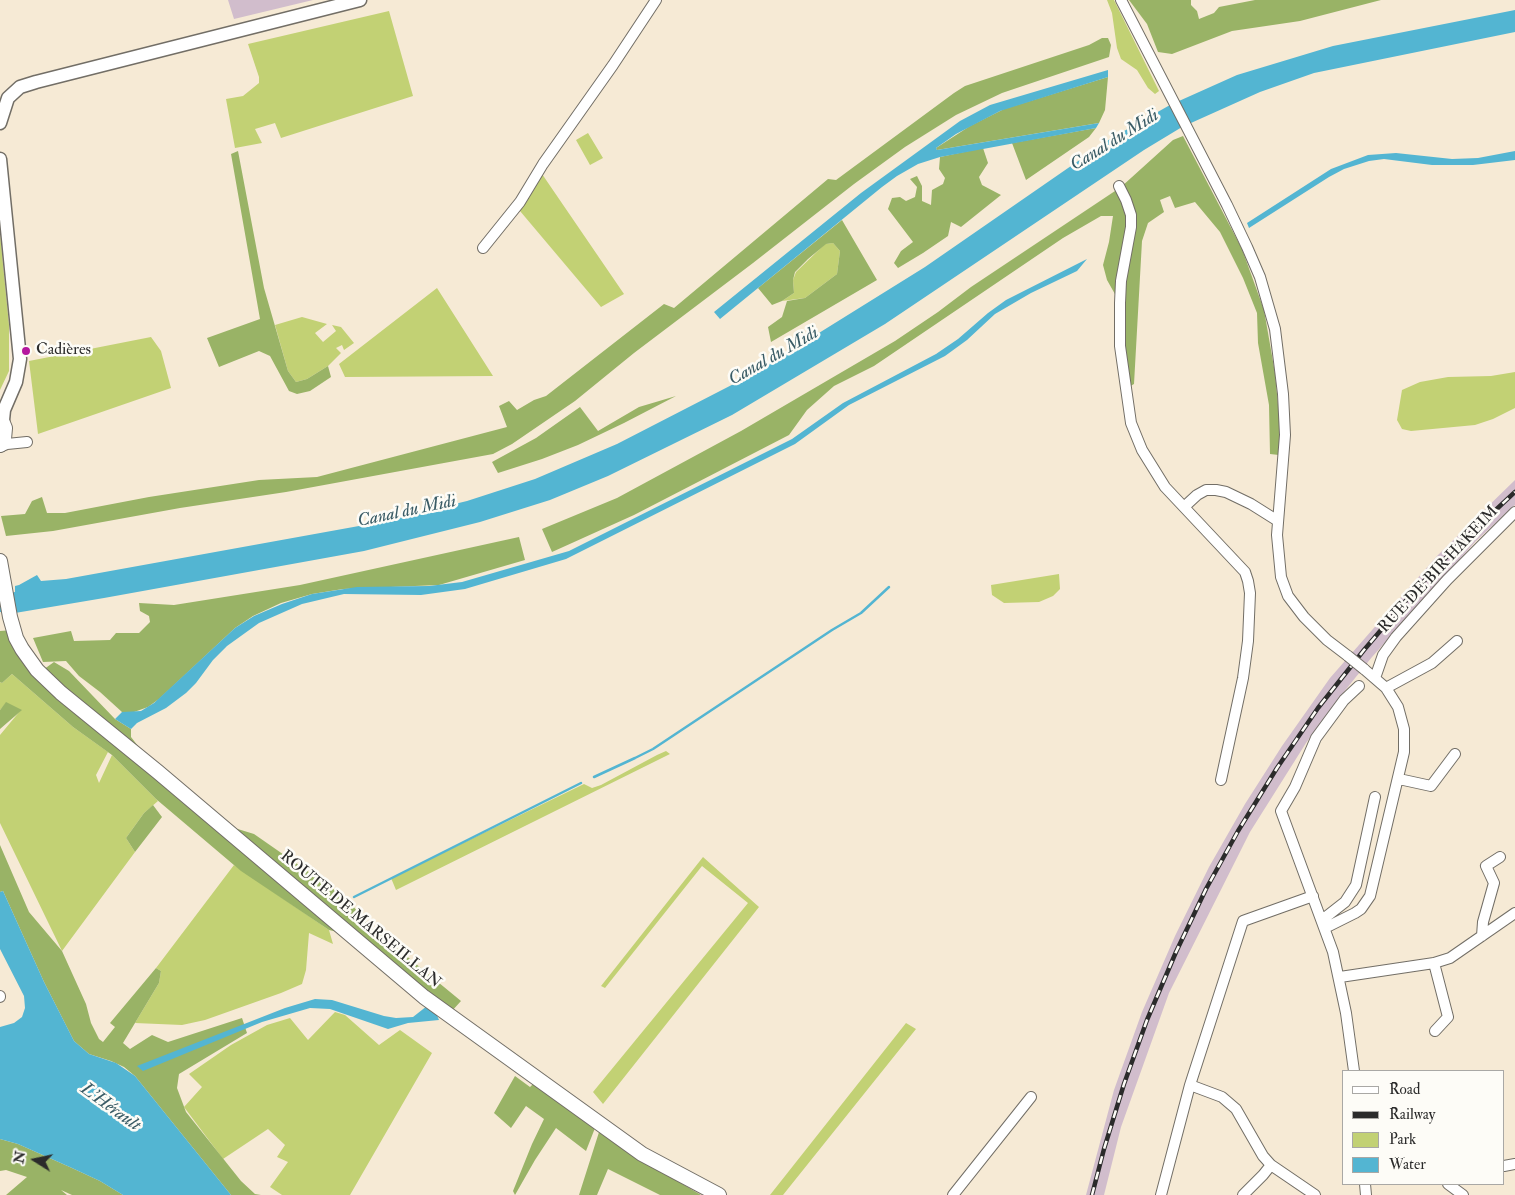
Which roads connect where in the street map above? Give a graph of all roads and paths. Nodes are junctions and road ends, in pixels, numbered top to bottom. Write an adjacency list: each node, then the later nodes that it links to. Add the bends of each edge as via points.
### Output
1 (360, 0): 4 (street, via 36,82 20,87)
2 (656, 0): 8 (street, via 520,202)
3 (1121, 0): 15 (street, via 1247,247 1263,285 1276,329 1282,372 1285,435)
4 (2, 109): 5 (street)
5 (0, 123)
6 (0, 159): 9 (street)
7 (1119, 186): 13 (street, via 1131,215 1120,303 1120,346 1128,410 1142,450 1165,487)
8 (483, 248)
9 (20, 359): 10 (street, via 12,379); 11 (street)
10 (0, 395)
11 (3, 422): 12 (main road, via 4,439); 12 (street, via 13,437 27,442)
12 (0, 446)
13 (1184, 507): 15 (street, via 1206,490 1216,490 1251,504); 23 (street, via 1245,572 1250,593 1243,678)
14 (1515, 512): 18 (street, RUE DE BIR HAKEIM, via 1446,580 1396,637 1383,655)
15 (1278, 521): 18 (street, bridge, via 1277,549 1281,578 1288,596 1327,640)
16 (0, 561): 38 (main road, ROUTE DE MARSEILLAN, via 13,630 37,670 61,694 424,997 642,1154)
17 (1457, 641): 20 (street, via 1432,663)
18 (1375, 678): 20 (street)
19 (1359, 686): 26 (street, via 1320,731 1281,812)
20 (1386, 688): 22 (street, via 1398,707 1404,729 1404,752)
21 (1455, 754): 22 (street, via 1431,786)
22 (1398, 779): 28 (street, via 1370,896 1355,913)
23 (1221, 780)
24 (1375, 797): 28 (street, via 1356,884 1345,902)
25 (1500, 858): 29 (street, via 1486,866 1494,883)
26 (1313, 896): 28 (street); 34 (street, via 1243,921)
27 (1515, 912): 29 (street)
28 (1324, 924): 31 (street)
29 (1482, 936): 30 (street, via 1450,958)
30 (1434, 963): 31 (street); 32 (street, via 1448,1017)
31 (1340, 977): 33 (street)
32 (1435, 1031)
33 (1354, 1070)
34 (1190, 1085): 36 (street, via 1222,1097 1236,1109); 40 (street)
35 (1031, 1097): 39 (street)
36 (1271, 1165): 41 (street); 42 (street)
37 (1451, 1185): 43 (street)
38 (719, 1195)
39 (953, 1195)
40 (1161, 1195)
41 (1242, 1195)
42 (1315, 1195)
43 (1463, 1195)

